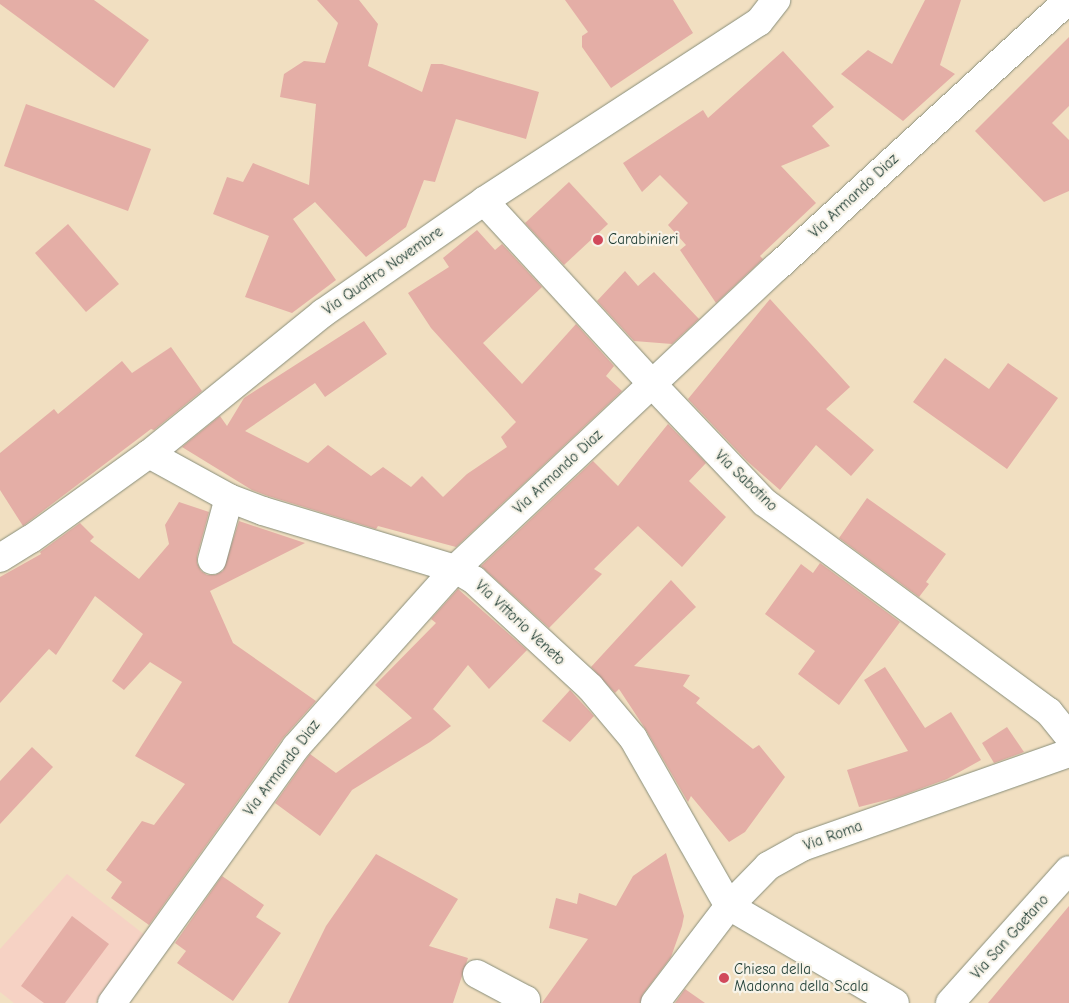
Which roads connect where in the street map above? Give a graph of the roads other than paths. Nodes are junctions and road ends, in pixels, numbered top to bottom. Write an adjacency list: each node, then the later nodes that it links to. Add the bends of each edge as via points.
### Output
1 (776, 0): 3 (street, Via Quattro Novembre, via 759,22)
2 (1068, 0): 4 (street, Via Armando Diaz)
3 (484, 201): 4 (street, Via Sabotino); 5 (street, Via Quattro Novembre, via 323,313)
4 (652, 384): 9 (street, Via Armando Diaz); 10 (street, Via Sabotino, via 764,502 1049,712)
5 (149, 454): 6 (street, Via Vittorio Veneto); 7 (street, Via Quattro Novembre)
6 (230, 498): 8 (street); 9 (street, Via Vittorio Veneto)
7 (0, 558)
8 (212, 560)
9 (455, 569): 13 (street, Via Vittorio Veneto, via 474,580 590,687 633,738); 15 (street, Via Armando Diaz, via 296,746)
10 (1069, 737)
11 (1069, 753): 13 (street, Via Roma, via 802,846 768,866)
12 (1069, 870): 19 (street, Via San Gaetano)
13 (729, 906): 17 (street, Via Roma); 18 (street)
14 (477, 974): 16 (street, via 526,1000)
15 (112, 1003)
16 (526, 1003)
17 (655, 1003)
18 (895, 1003)
19 (950, 1003)

